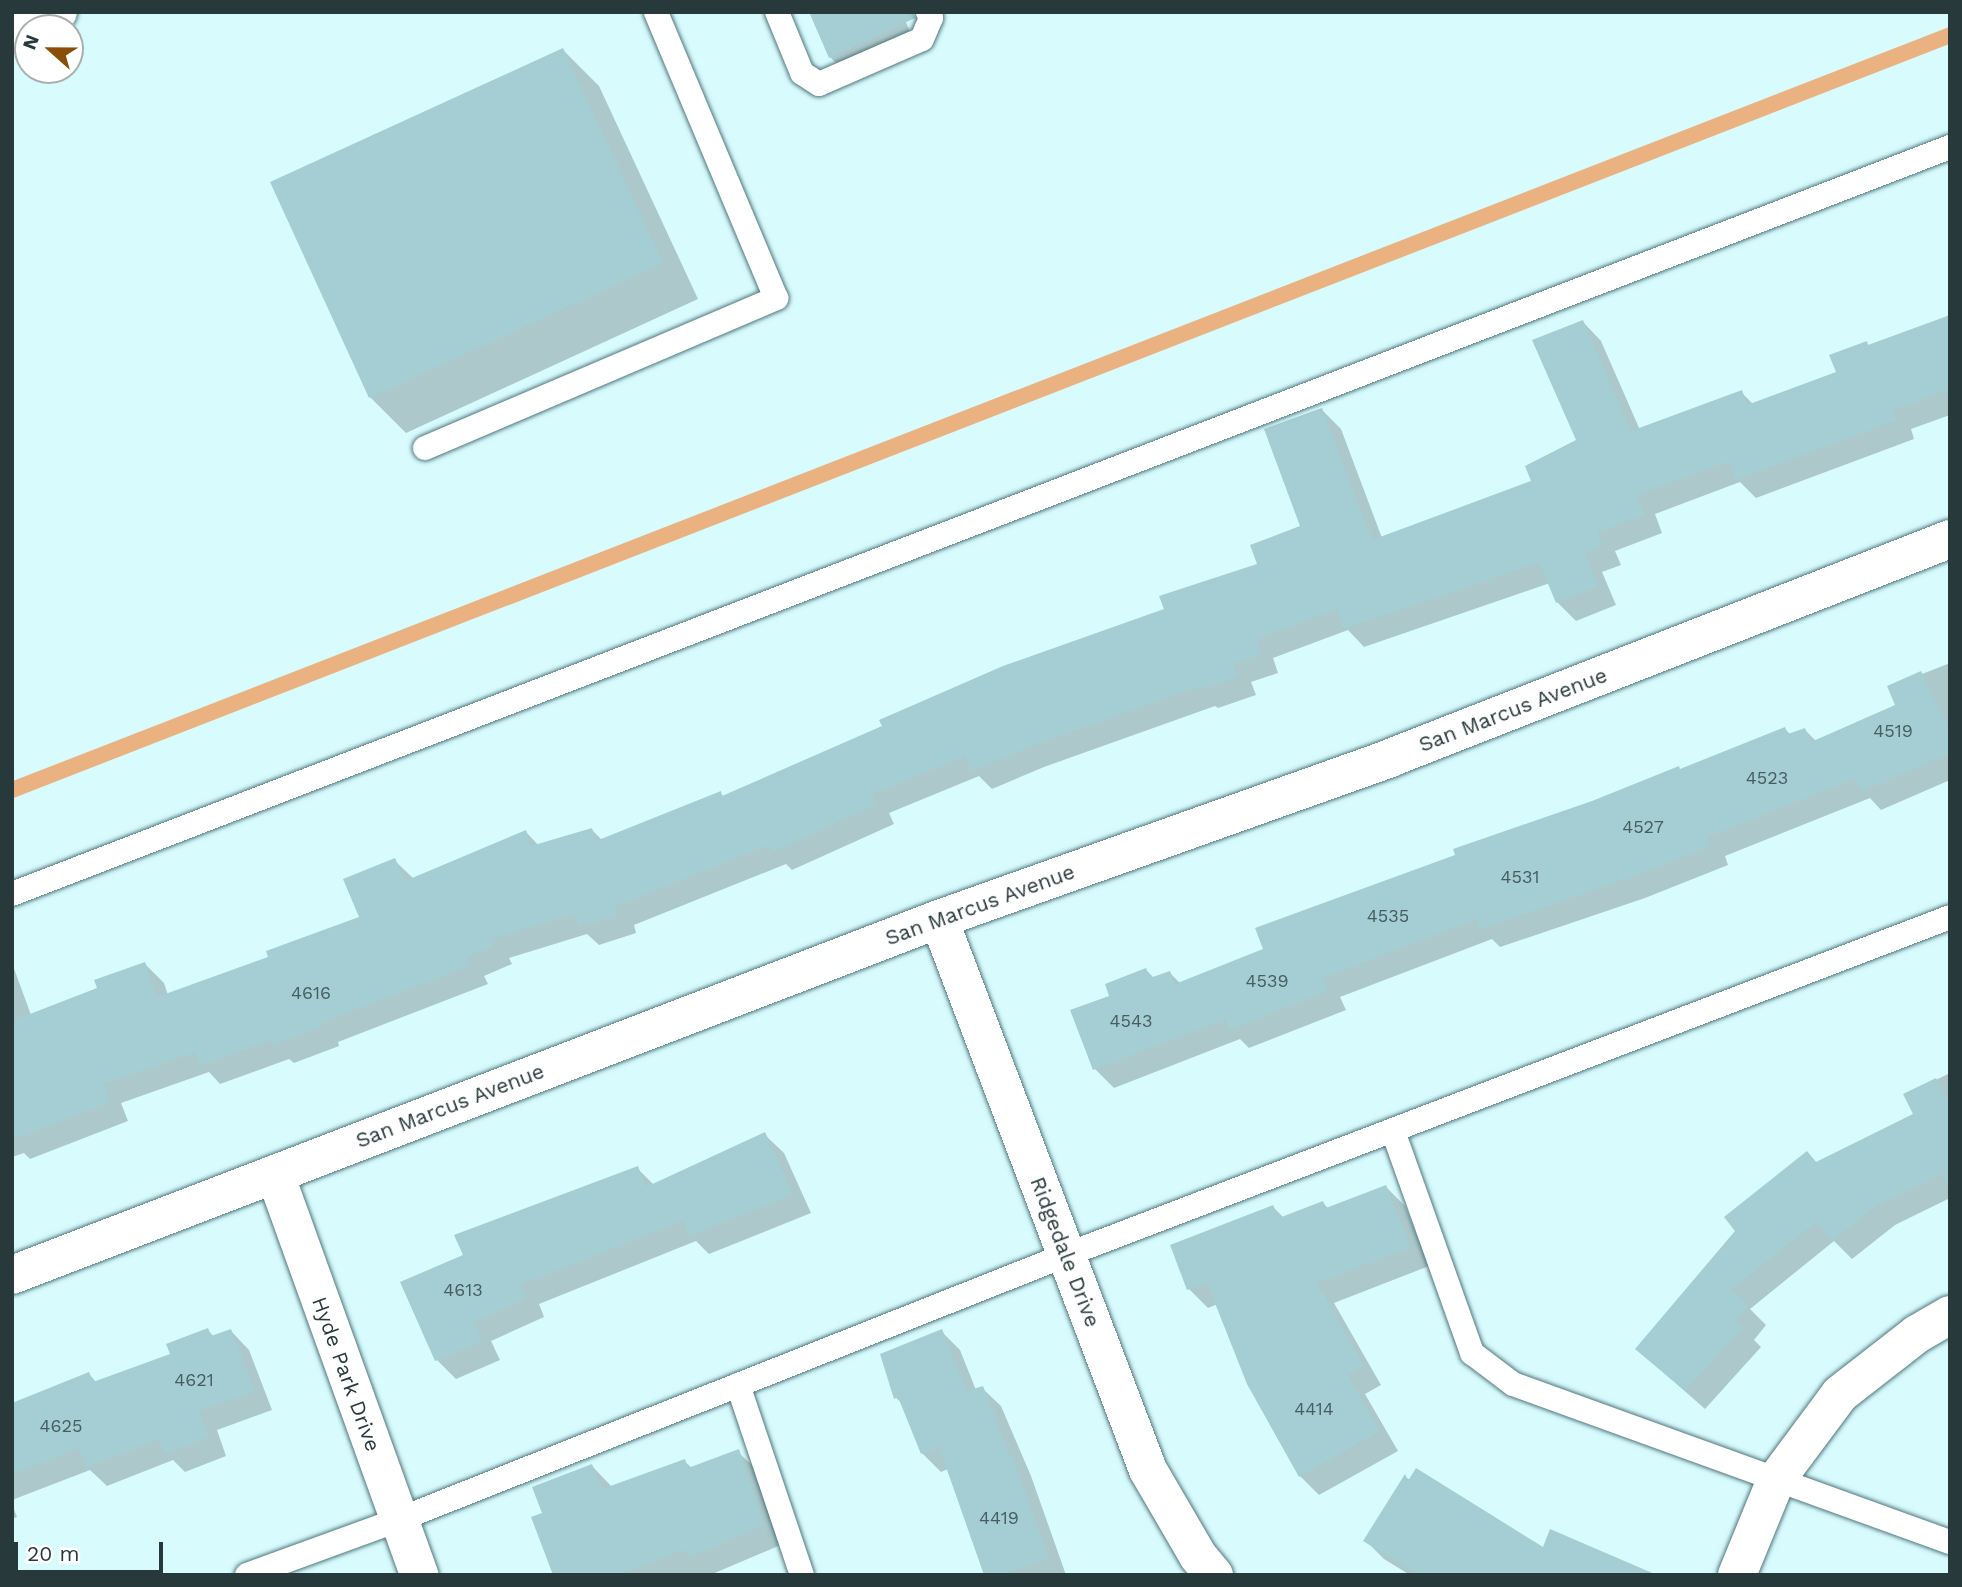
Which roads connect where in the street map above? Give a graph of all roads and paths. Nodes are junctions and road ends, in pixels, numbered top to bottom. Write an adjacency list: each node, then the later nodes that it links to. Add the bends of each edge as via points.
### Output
1 (58, 12): 5 (street)
2 (656, 12): 7 (lane, via 776,298)
3 (777, 12): 4 (lane, via 802,73 819,84 922,39 931,18)
4 (928, 12)
5 (12, 32)
6 (1950, 148): 9 (lane)
7 (425, 448)
8 (1950, 539): 11 (street, San Marcus Avenue, via 1390,758)
9 (12, 894)
10 (1950, 917): 12 (lane)
11 (939, 919): 13 (street, San Marcus Avenue); 14 (street, Ridgedale Drive)
12 (1393, 1132): 14 (lane); 18 (lane, via 1472,1353 1513,1384)
13 (275, 1174): 15 (street, San Marcus Avenue); 19 (street, Hyde Park Drive)
14 (1066, 1255): 17 (lane); 24 (street, Ridgedale Drive, via 1148,1470)
15 (12, 1275)
16 (1950, 1315): 18 (street, via 1917,1334 1840,1394)
17 (738, 1385): 19 (lane); 23 (lane)
18 (1776, 1480): 20 (lane); 25 (street)
19 (398, 1520): 21 (lane); 22 (street, Hyde Park Drive)
20 (1950, 1542)
21 (247, 1575)
22 (419, 1575)
23 (802, 1575)
24 (1214, 1575)
25 (1737, 1575)

